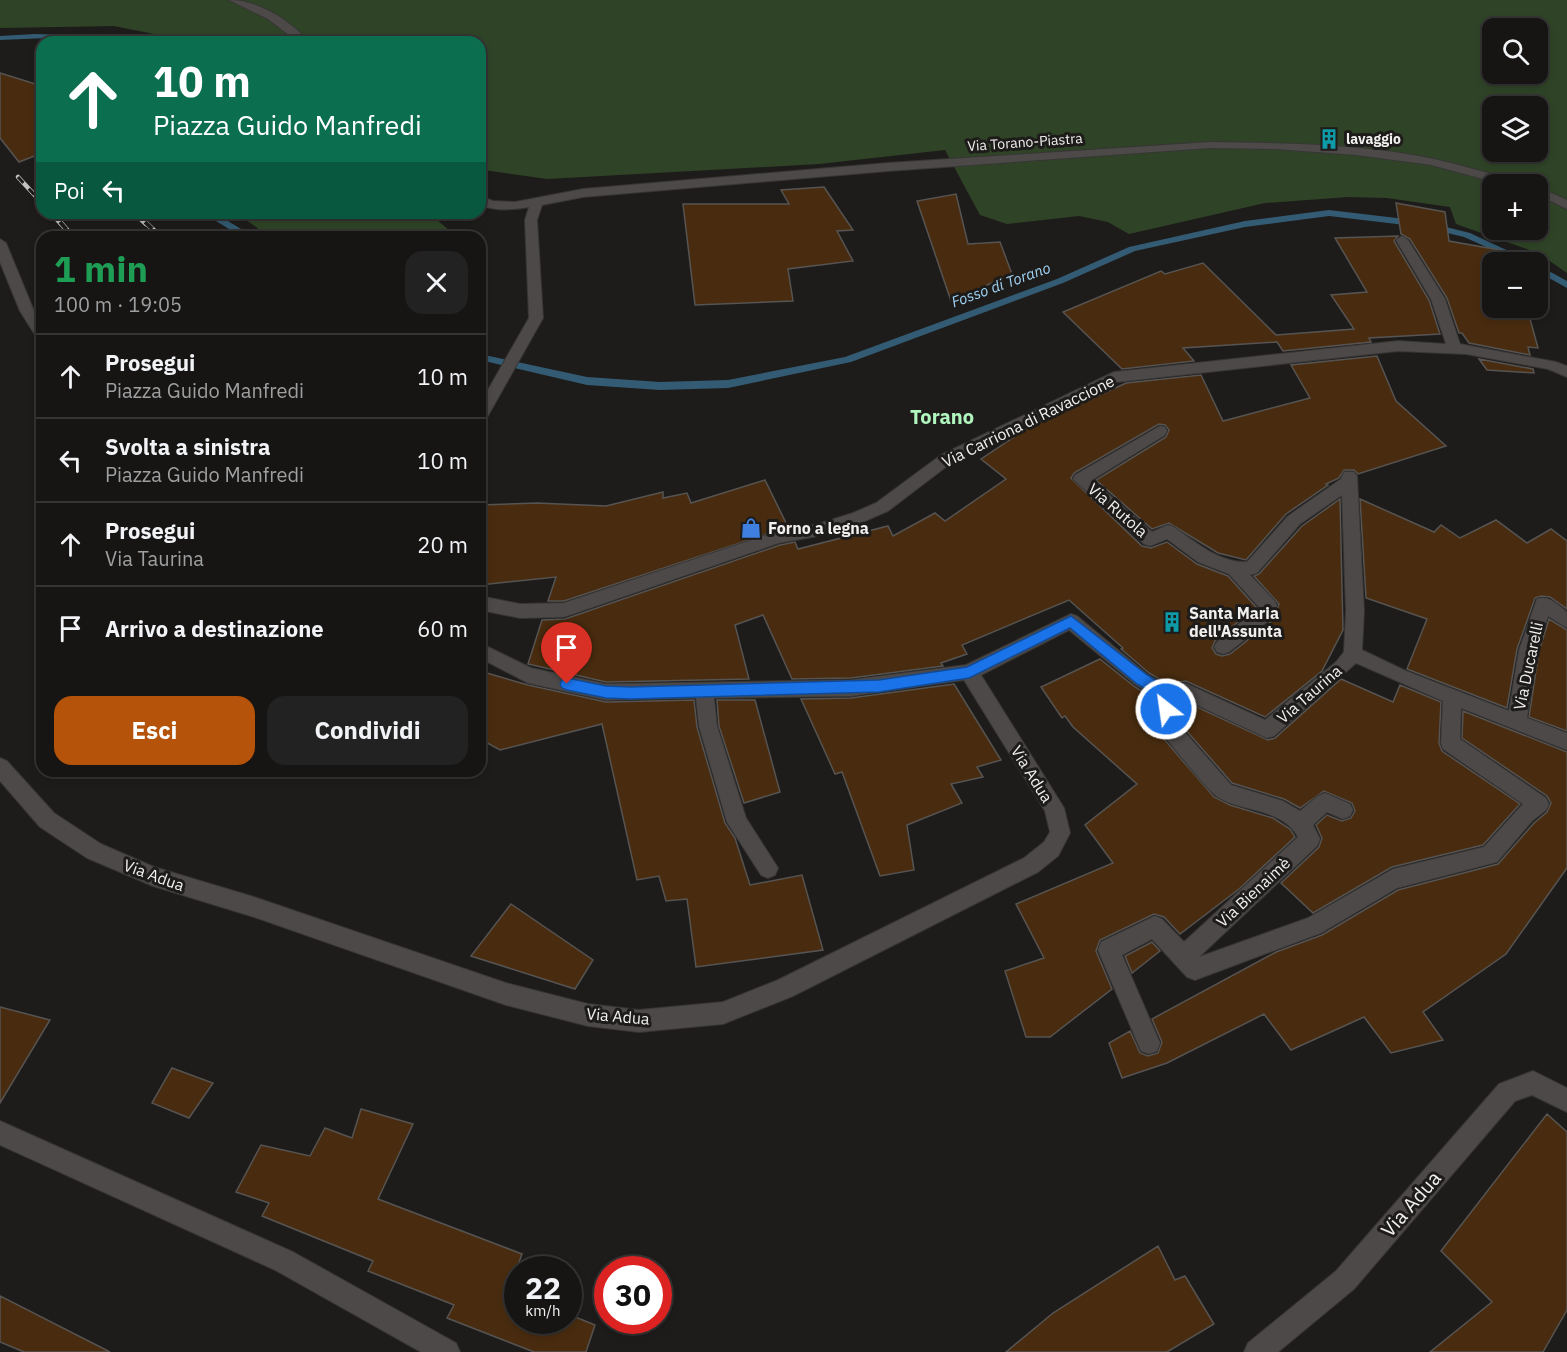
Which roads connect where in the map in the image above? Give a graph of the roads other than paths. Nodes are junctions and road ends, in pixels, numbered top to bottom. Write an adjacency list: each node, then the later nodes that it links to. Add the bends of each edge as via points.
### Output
1 (234, 0): 2 (street, via 266,13)
2 (298, 36)
3 (1482, 175): 5 (street, Via Torano-Piastra, via 1432,162 1356,152 1210,145 888,167 584,193)
4 (1548, 196): 7 (street)
5 (537, 201): 6 (street, Via Torano-Piastra, via 515,206); 13 (street, via 531,220 536,318)
6 (486, 203)
7 (1567, 205)
8 (1402, 240): 11 (street, via 1438,299)
9 (0, 243): 10 (street)
10 (36, 325)
11 (1455, 349): 12 (street, Via Carriona di Ravaccione, via 1551,365); 16 (street, Via Carriona di Ravaccione, via 1398,346 1114,376 946,459 882,507 859,517 778,537 564,610 520,611)
12 (1567, 372)
13 (486, 406)
14 (1160, 431): 15 (street, Via Rutola, via 1081,479 1150,540 1168,531 1204,557)
15 (1236, 569): 18 (street, via 1268,605 1266,613); 20 (street, Via Taurina, via 1251,568 1294,520 1349,479)
16 (486, 604)
17 (1567, 621): 25 (street, Via Ducarelli, via 1542,604 1528,650)
18 (1223, 646)
19 (486, 653): 22 (street, via 528,675 606,692)
20 (1353, 654): 23 (street, Via Taurina, via 1267,730 1185,692); 24 (street, Via Taurina)
21 (969, 672): 22 (street, via 879,686); 23 (street, Via Taurina, via 1071,621 1142,680); 27 (street, Via Adua, via 1054,808 1060,833 1051,849 1030,865 785,988 723,1013 639,1021 588,1015 506,994 153,876 94,851 47,820)
22 (704, 691): 30 (street, via 708,726 737,822)
23 (1166, 694): 29 (street, via 1166,723 1225,792 1276,807)
24 (1452, 696): 25 (street, Via Taurina); 31 (street, via 1450,743 1539,804 1526,811 1502,845 1490,855 1392,879 1314,926 1195,969)
25 (1517, 722): 26 (street, Via Taurina)
26 (1567, 742)
27 (0, 767)
28 (1342, 810): 29 (street, via 1325,802)
29 (1301, 823): 31 (street, Via Bienaimè, via 1310,839)
30 (768, 868)
31 (1183, 957): 32 (street, via 1155,926 1109,950)
32 (1149, 1043)
33 (1567, 1100): 36 (street, Via Adua, via 1533,1083 1507,1092 1345,1280)
34 (0, 1133): 35 (street, via 285,1261)
35 (447, 1352)
36 (1257, 1352)

